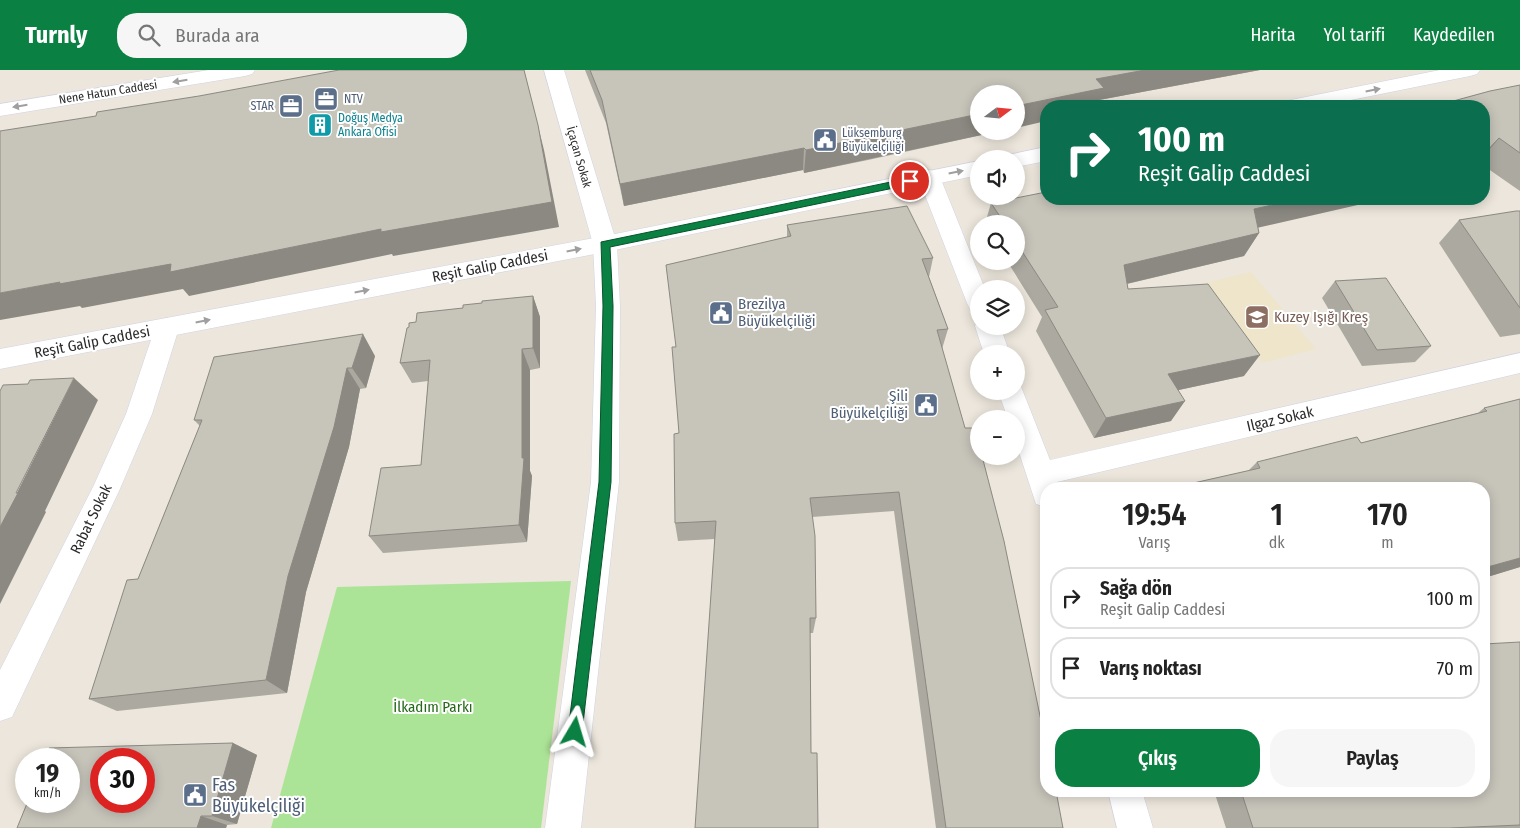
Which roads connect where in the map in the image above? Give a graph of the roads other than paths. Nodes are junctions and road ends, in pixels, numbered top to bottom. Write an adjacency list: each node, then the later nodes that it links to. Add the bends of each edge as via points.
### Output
1 (246, 70): 5 (street, Nene Hatun Caddesi, one-way to 5)
2 (554, 70): 10 (street, İçaçan Sokak)
3 (1470, 70): 4 (street, one-way to 3)
4 (1321, 100)
5 (0, 110)
6 (1040, 155): 7 (street)
7 (1025, 158)
8 (970, 170): 9 (street, Reşit Galip Caddesi, one-way to 8)
9 (929, 178): 10 (street, Reşit Galip Caddesi); 11 (street)
10 (605, 244): 12 (street, Reşit Galip Caddesi, one-way to 10); 20 (street, İçaçan Sokak, via 608,306 605,482)
11 (970, 280)
12 (167, 328): 13 (street, Reşit Galip Caddesi); 18 (street, Rabat Sokak, via 138,414 105,491)
13 (0, 359)
14 (1520, 363): 17 (street, Ilgaz Sokak)
15 (1014, 400): 16 (street)
16 (1043, 482)
17 (1056, 482)
18 (0, 705)
19 (1127, 797): 21 (street)
20 (563, 828)
21 (1135, 828)

